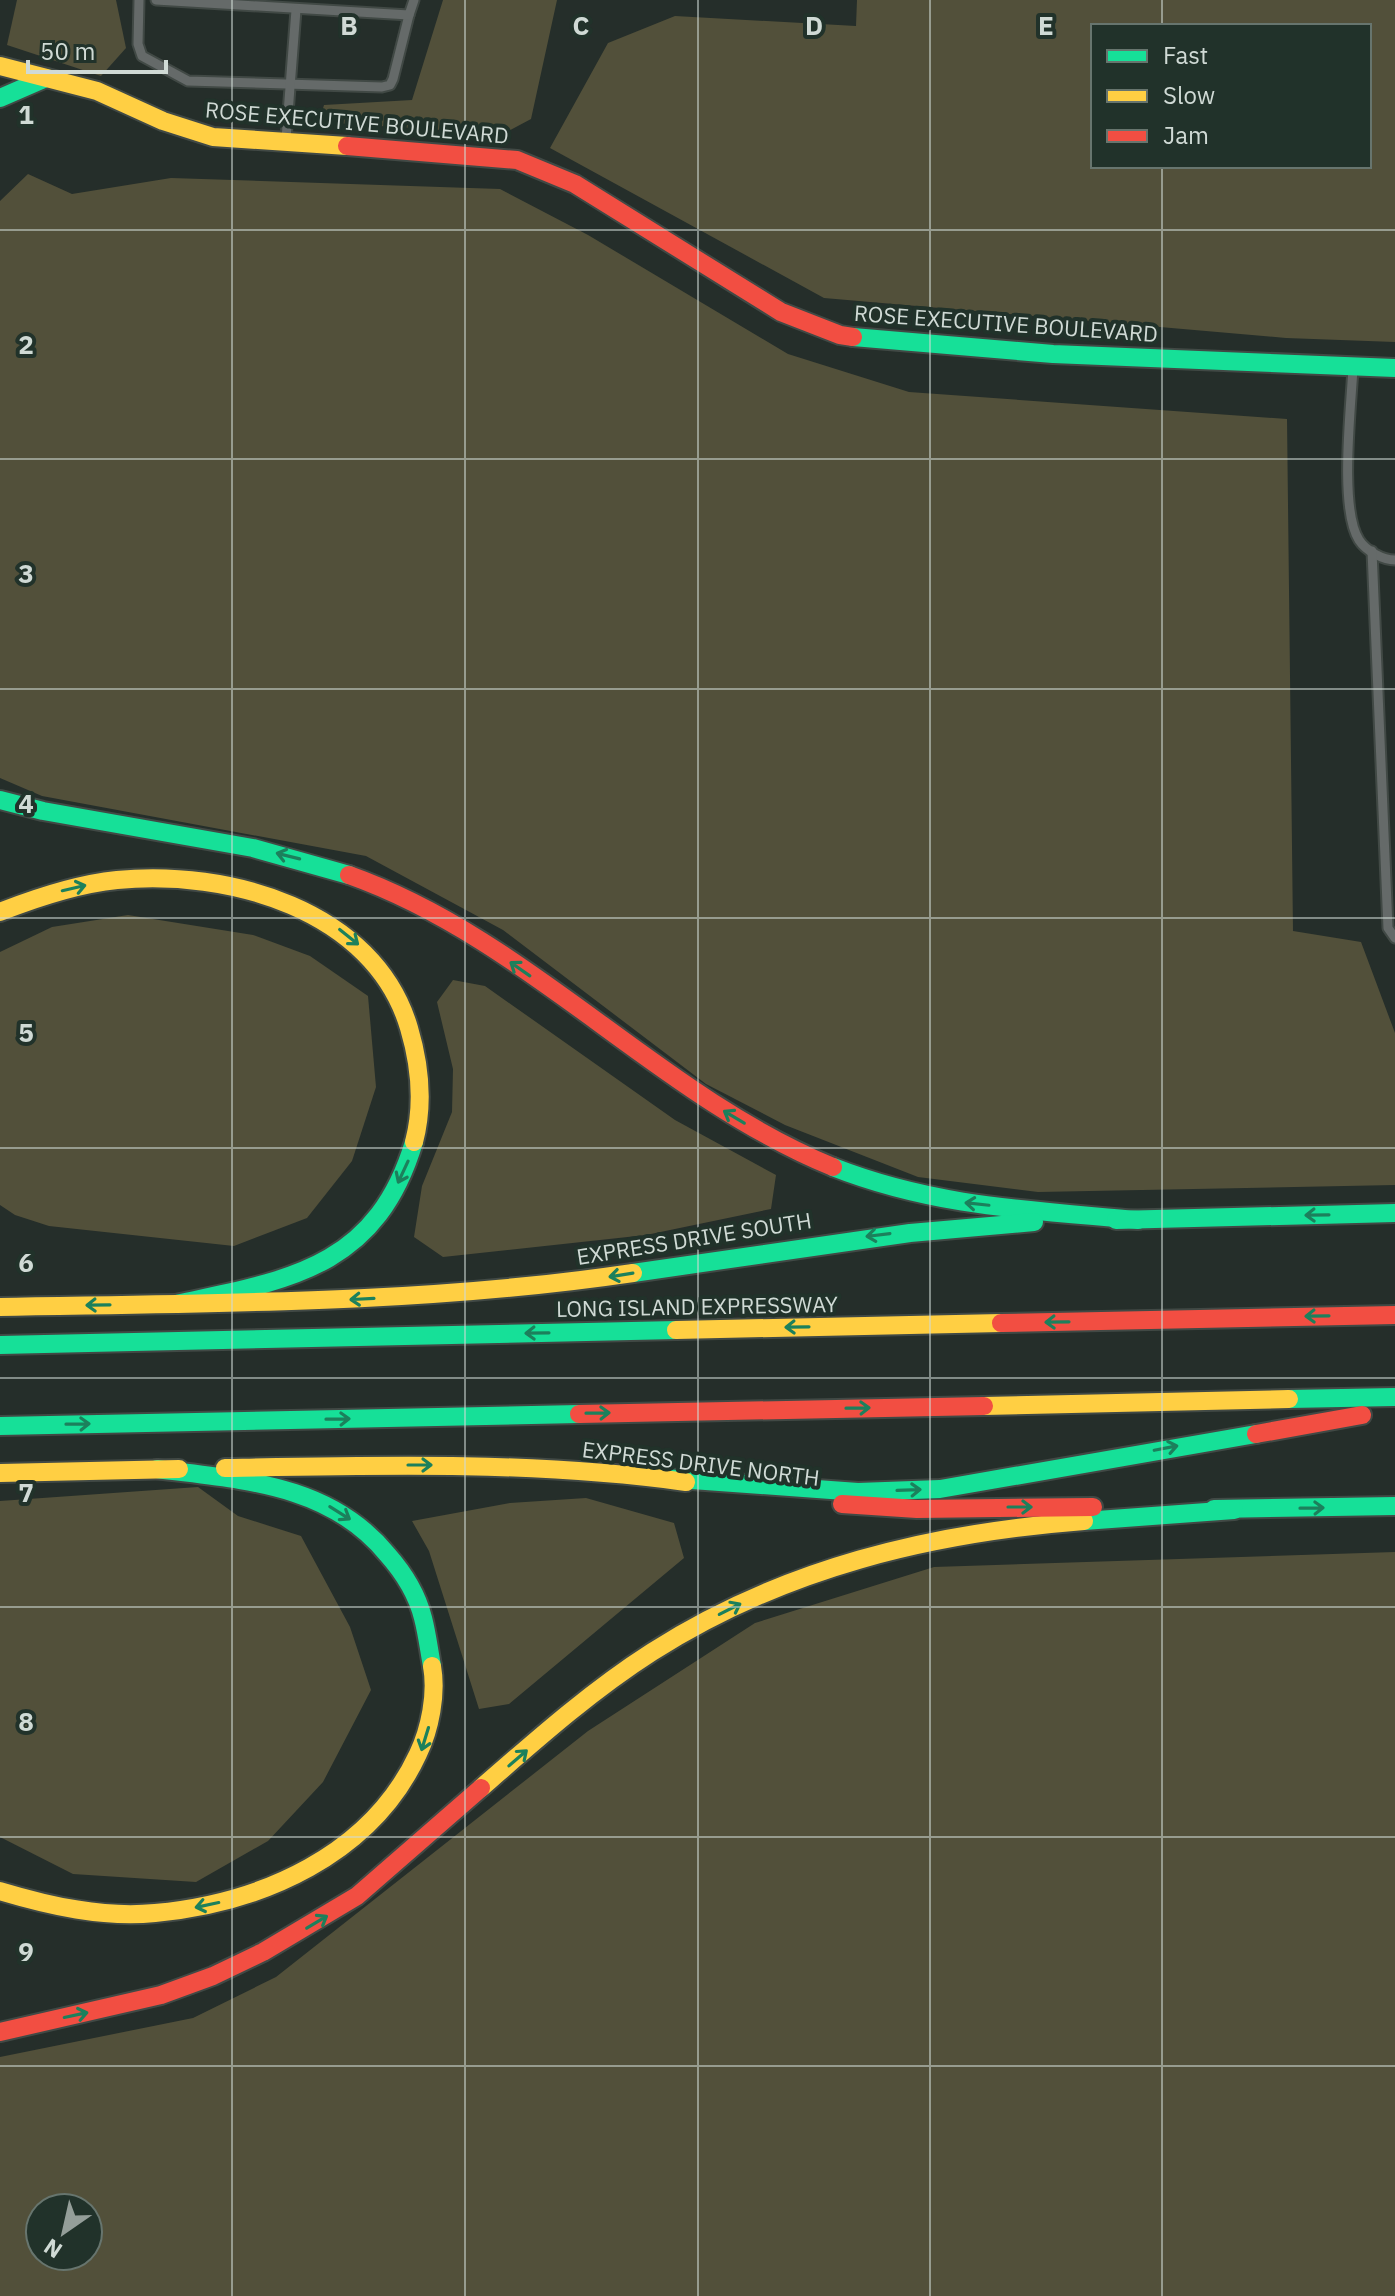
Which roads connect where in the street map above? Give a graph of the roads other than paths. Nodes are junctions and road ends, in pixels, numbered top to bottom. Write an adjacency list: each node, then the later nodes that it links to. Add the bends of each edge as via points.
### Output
1 (139, 0): 8 (lane, via 142,56 188,81)
2 (156, 0): 4 (lane)
3 (414, 0): 5 (lane)
4 (296, 10): 5 (lane); 8 (lane)
5 (409, 15): 8 (lane, via 390,85)
6 (0, 66): 7 (main road, ROSE EXECUTIVE BOULEVARD)
7 (46, 78): 9 (main road); 10 (main road, ROSE EXECUTIVE BOULEVARD, via 97,91 213,137)
8 (290, 86): 10 (lane)
9 (0, 98)
10 (285, 143): 11 (main road, ROSE EXECUTIVE BOULEVARD, via 517,160 575,184 781,312 840,335 1053,354)
11 (1353, 366): 12 (main road, ROSE EXECUTIVE BOULEVARD); 13 (lane, via 1347,498 1359,540)
12 (1395, 368)
13 (1372, 551): 14 (lane, via 1384,560); 17 (lane, via 1388,928)
14 (1395, 560)
15 (0, 800): 19 (main road, one-way to 15, via 948,1201 834,1167 728,1114 492,950 384,889 327,866 268,851)
16 (0, 912): 20 (main road, one-way to 20, via 55,892 134,879 189,880 243,889 292,904 343,933 369,956 403,1007 416,1044 421,1098 414,1147 382,1209 350,1243 309,1270)
17 (1395, 938)
18 (1395, 1213): 19 (main road, EXPRESS DRIVE SOUTH, one-way to 19)
19 (1138, 1220): 20 (main road, EXPRESS DRIVE SOUTH, one-way to 20, via 903,1232 478,1292)
20 (176, 1304): 21 (main road, EXPRESS DRIVE SOUTH, one-way to 21)
21 (0, 1307)
22 (1395, 1315): 23 (main road, LONG ISLAND EXPRESSWAY, one-way to 23)
23 (0, 1345)
24 (1395, 1397): 26 (main road, one-way to 24)
25 (1395, 1410): 29 (main road, one-way to 25, via 858,1492 940,1489)
26 (0, 1426)
27 (157, 1469): 28 (main road, EXPRESS DRIVE NORTH); 29 (main road, EXPRESS DRIVE NORTH, one-way to 29, via 451,1465); 32 (main road, one-way to 32, via 295,1491 336,1509 387,1552 412,1589 432,1651 430,1722 418,1761 396,1798 350,1843 285,1881 232,1899 180,1910 127,1913 74,1909)
28 (0, 1473)
29 (664, 1478): 31 (main road, EXPRESS DRIVE NORTH, one-way to 31, via 868,1507)
30 (1395, 1506): 31 (main road, EXPRESS DRIVE NORTH, one-way to 30)
31 (1234, 1510): 33 (main road, one-way to 31, via 174,1990 235,1966 311,1926 357,1896 619,1674 688,1631 775,1588 857,1558 969,1534)
32 (0, 1891)
33 (0, 2032)

